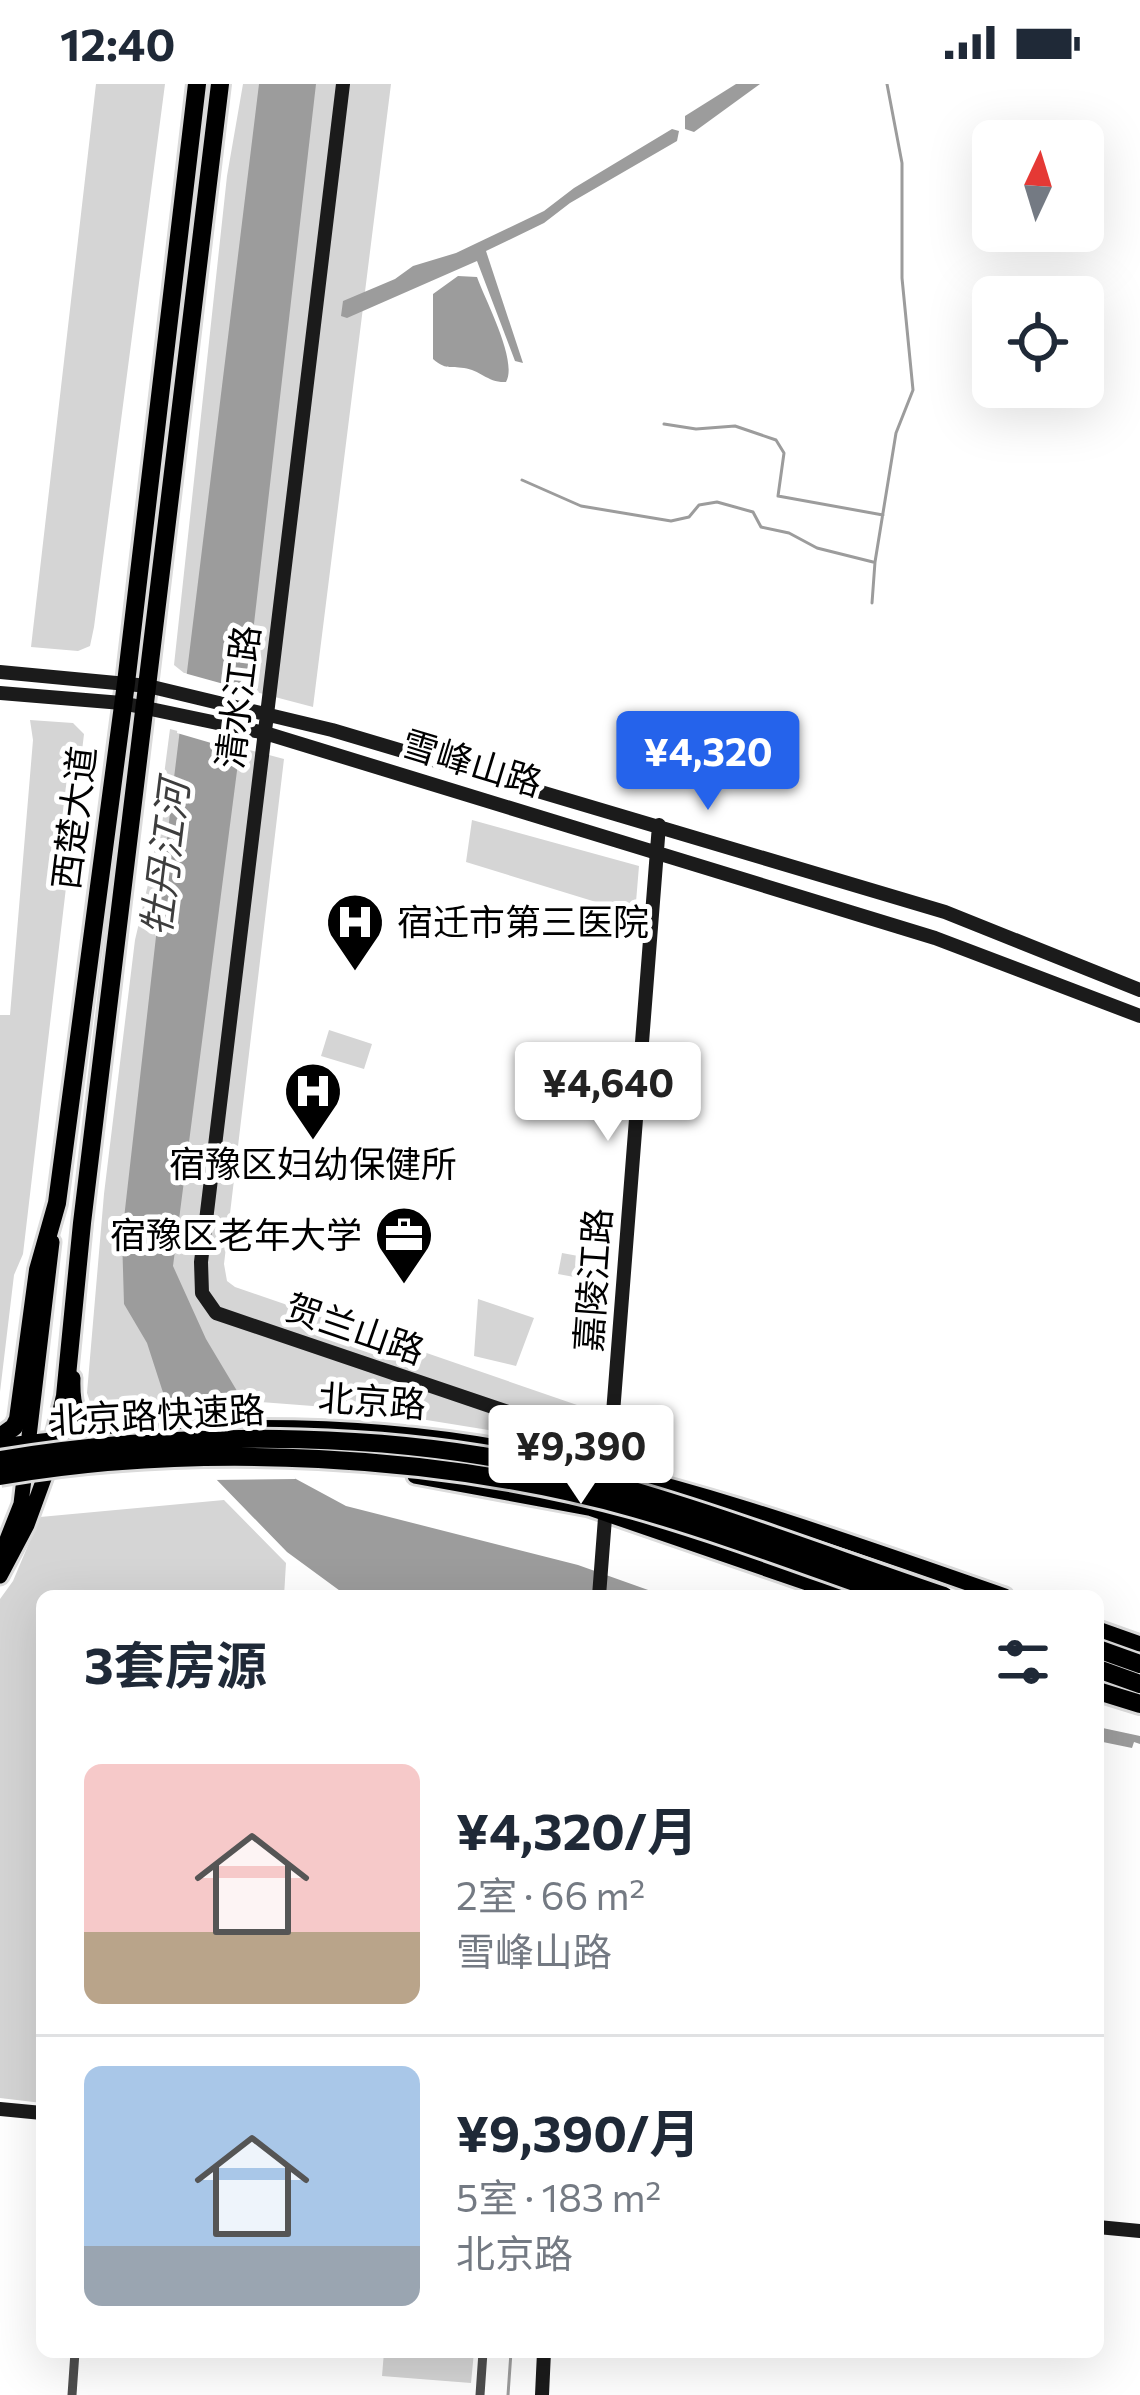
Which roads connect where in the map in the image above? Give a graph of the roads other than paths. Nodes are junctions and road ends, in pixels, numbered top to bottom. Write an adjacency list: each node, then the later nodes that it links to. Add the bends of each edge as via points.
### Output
1 (197, 84): 7 (highway, 西楚大道)
2 (220, 84): 5 (highway)
3 (343, 84): 9 (street, 清水江路)
4 (0, 672): 7 (street)
5 (148, 686): 7 (street, 雪峰山路); 8 (highway); 9 (street, 雪峰山路)
6 (0, 693): 7 (street)
7 (124, 693): 8 (street, 雪峰山路); 15 (highway, 西楚大道)
8 (144, 706): 10 (street, 雪峰山路); 16 (highway, 西楚大道)
9 (268, 712): 10 (street, 清水江路); 11 (street, 雪峰山路)
10 (265, 733): 12 (street, 雪峰山路); 17 (street, 清水江路, via 201,1262 202,1294)
11 (659, 824): 12 (street, 嘉陵江路); 13 (street, 雪峰山路, via 945,911)
12 (654, 850): 14 (street, 雪峰山路, via 935,938); 22 (street, 嘉陵江路)
13 (1140, 990)
14 (1140, 1016)
15 (57, 1203): 20 (highway, via 38,1270 18,1419); 21 (main road, 西楚大道)
16 (85, 1204): 18 (main road, via 74,1407 90,1426); 19 (highway, 西楚大道)
17 (216, 1313): 22 (street, 贺兰山路)
18 (134, 1430): 19 (main road, 北京路); 24 (main road, 北京路, via 271,1427 439,1439)
19 (57, 1439): 21 (main road, 北京路); 25 (highway, 西楚大道)
20 (0, 1441): 21 (main road, 北京路)
21 (28, 1442): 26 (main road, 西楚大道)
22 (611, 1448): 24 (street, 嘉陵江路)
23 (0, 1460): 34 (highway, 北京路快速路, bridge, via 155,1442 316,1442 478,1456 597,1481)
24 (608, 1472): 28 (street, 嘉陵江路); 35 (main road, 北京路, via 775,1515)
25 (46, 1473): 26 (highway); 28 (main road, 北京路, bridge, via 292,1464 424,1477); 30 (main road, 西楚大道)
26 (24, 1478): 27 (highway); 29 (main road, 西楚大道)
27 (0, 1480): 33 (highway, 北京路快速路, bridge, via 71,1464 147,1460 440,1472 635,1509)
28 (605, 1514): 31 (street, 嘉陵江路); 32 (main road, 北京路)
29 (0, 1557)
30 (0, 1576)
31 (599, 1590)
32 (827, 1590)
33 (876, 1590)
34 (926, 1590)
35 (988, 1590)
36 (1104, 1631): 37 (main road)
37 (1140, 1643)
38 (1104, 1651): 39 (highway)
39 (1140, 1664)
40 (1104, 1671): 41 (highway)
41 (1140, 1684)
42 (1104, 1693): 43 (highway)
43 (1140, 1706)
44 (0, 2109): 45 (street)
45 (36, 2113)
46 (1104, 2228): 47 (street)
47 (1140, 2231)
48 (74, 2358): 51 (street)
49 (483, 2358): 52 (street)
50 (544, 2358): 53 (street)
51 (71, 2395)
52 (480, 2395)
53 (542, 2395)

